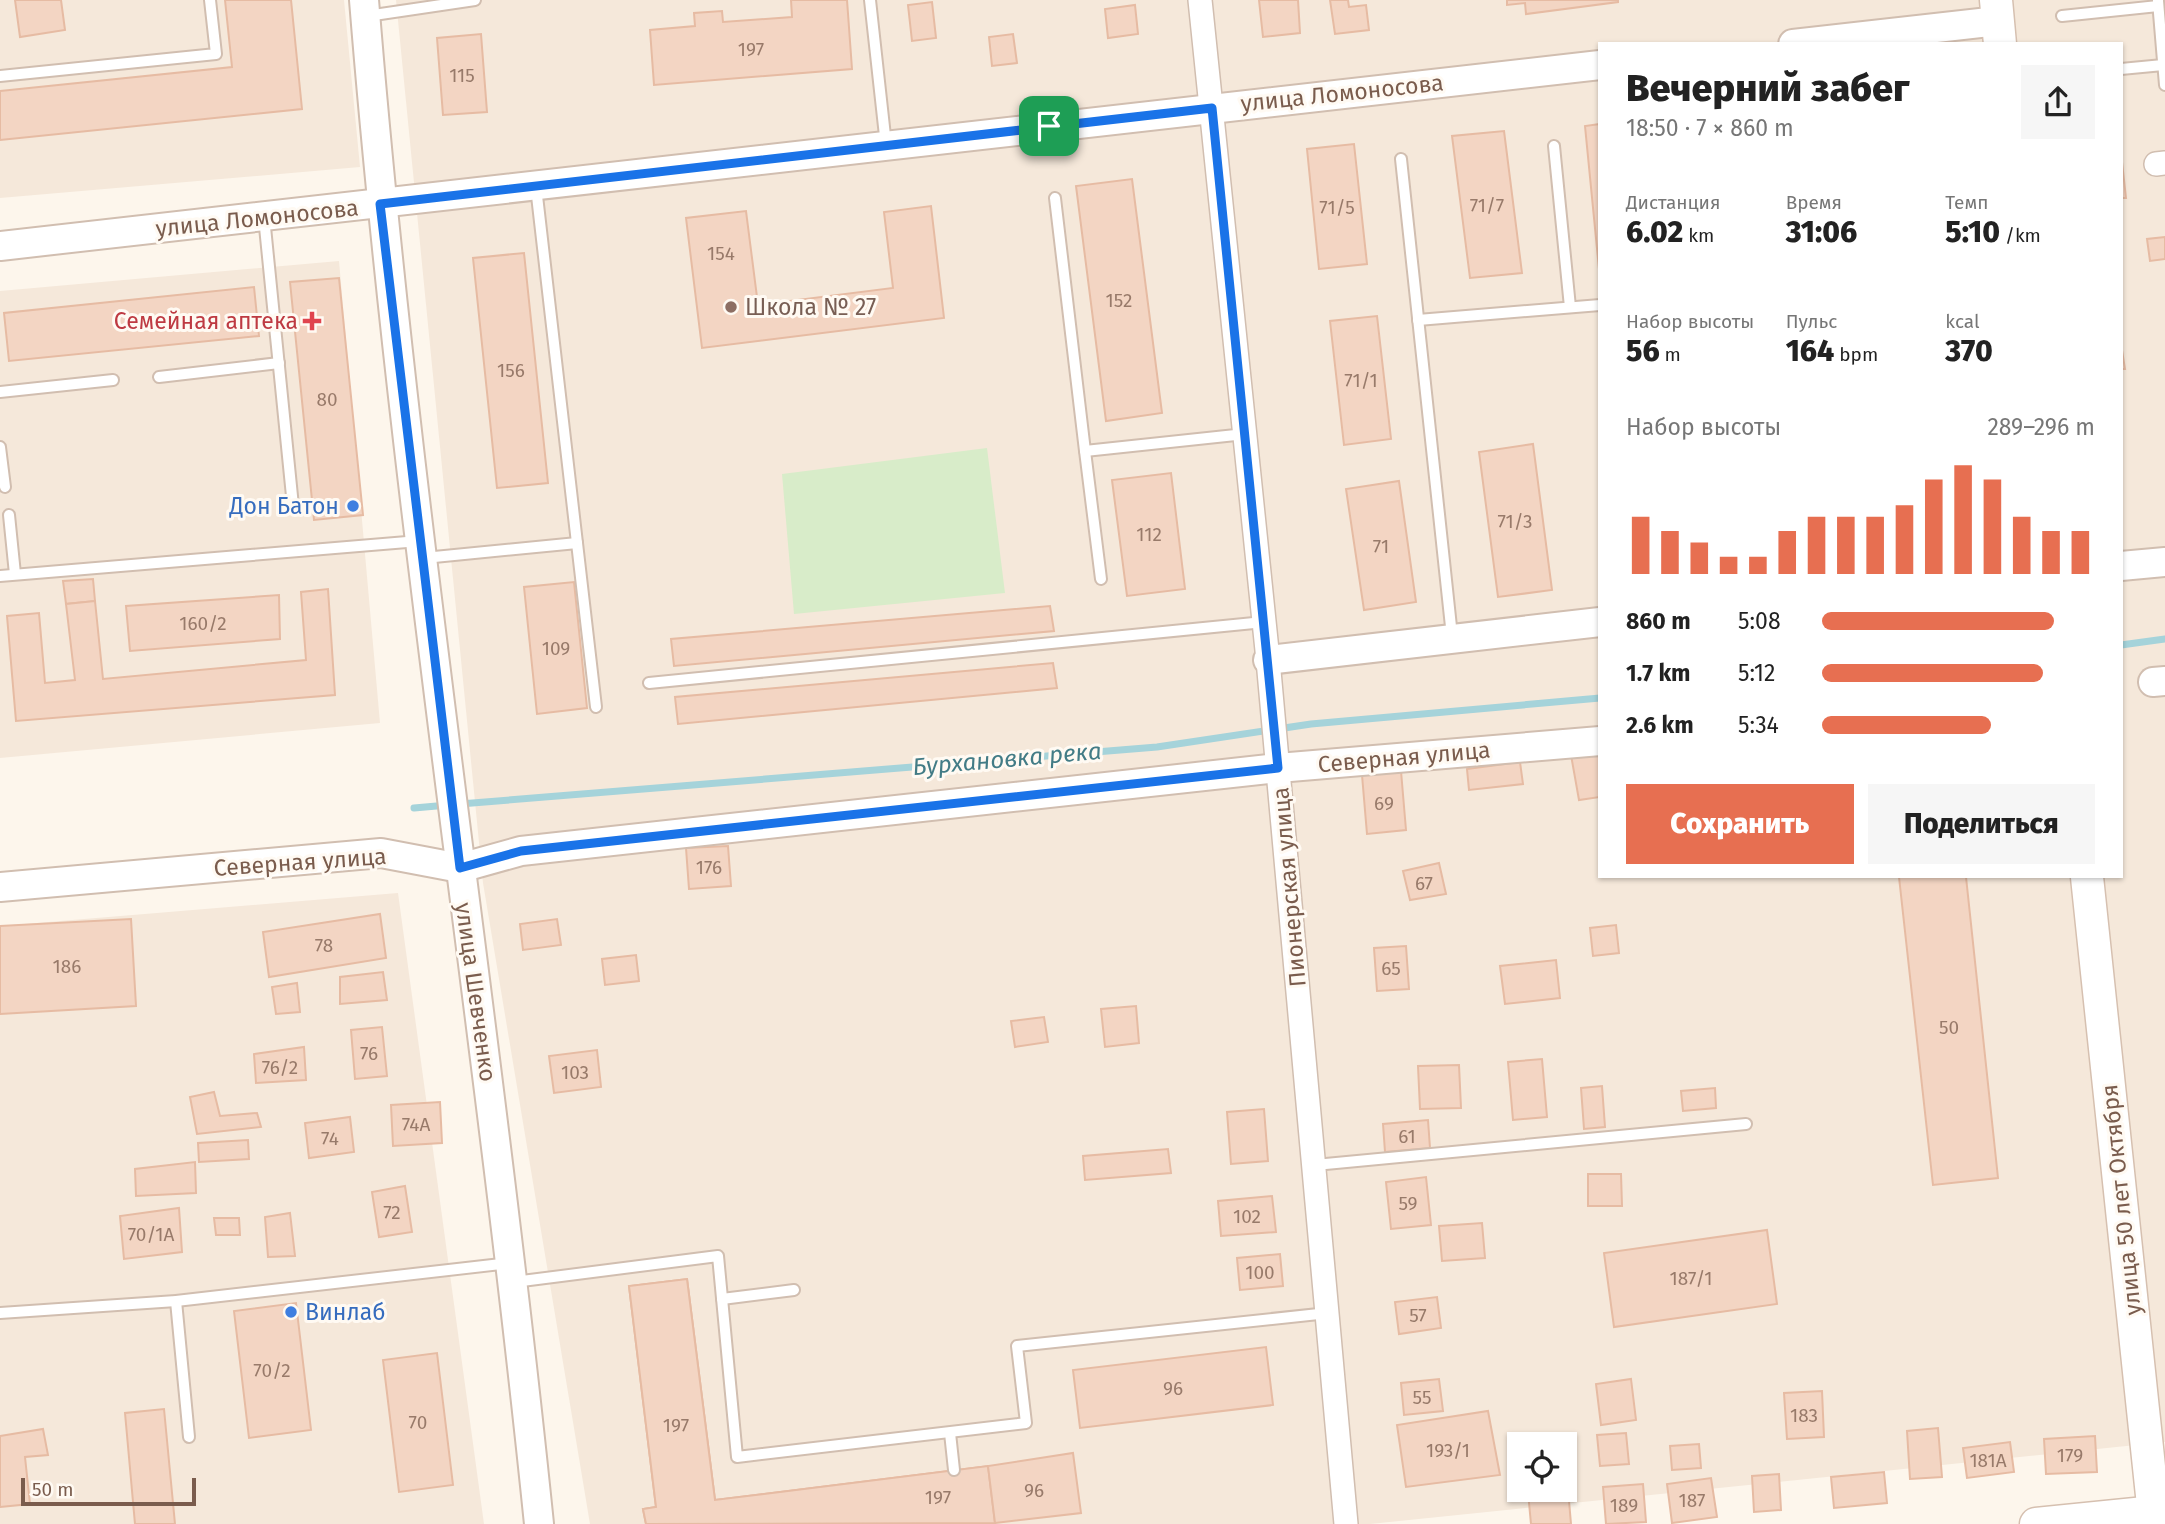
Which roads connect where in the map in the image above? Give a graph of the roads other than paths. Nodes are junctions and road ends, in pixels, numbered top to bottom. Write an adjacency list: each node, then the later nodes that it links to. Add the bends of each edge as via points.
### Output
1 (210, 0): 13 (lane, via 216,54)
2 (475, 0): 6 (lane)
3 (870, 0): 16 (lane)
4 (1200, 0): 15 (street, Пионерская улица)
5 (2158, 3): 7 (lane); 11 (lane)
6 (364, 8): 21 (street, улица Шевченко)
7 (2062, 16)
8 (1998, 22): 9 (street)
9 (1812, 42)
10 (1598, 65): 15 (street, улица Ломоносова)
11 (2163, 65): 12 (lane); 14 (lane)
12 (2123, 69)
13 (0, 76)
14 (2165, 85)
15 (1212, 108): 16 (street, улица Ломоносова); 31 (street, Пионерская улица)
16 (886, 145): 19 (street, улица Ломоносова)
17 (1554, 146): 25 (lane)
18 (1401, 159): 26 (lane)
19 (536, 186): 21 (street, улица Ломоносова); 37 (lane)
20 (1055, 198): 33 (lane)
21 (380, 204): 22 (street, улица Ломоносова); 38 (street, улица Шевченко)
22 (264, 217): 23 (street, улица Ломоносова); 27 (lane)
23 (0, 246)
24 (1598, 304): 25 (lane)
25 (1570, 307): 26 (lane)
26 (1418, 320): 46 (lane)
27 (279, 363): 28 (lane); 35 (lane)
28 (159, 377)
29 (113, 380): 30 (lane)
30 (0, 393)
31 (1245, 435): 33 (lane); 44 (street, Пионерская улица)
32 (0, 447): 34 (lane)
33 (1085, 452): 43 (lane)
34 (5, 486)
35 (293, 506)
36 (9, 515): 41 (lane)
37 (577, 543): 38 (lane); 49 (lane)
38 (422, 550): 41 (lane); 52 (street, улица Шевченко)
39 (2165, 562): 40 (street)
40 (2123, 566)
41 (15, 574): 42 (lane)
42 (0, 576)
43 (1101, 579)
44 (1265, 622): 47 (street, Пионерская улица); 48 (lane)
45 (1598, 622): 46 (street)
46 (1452, 639): 47 (street)
47 (1268, 660): 51 (street, Пионерская улица)
48 (649, 683)
49 (596, 707)
50 (1598, 741): 51 (street, Северная улица)
51 (1278, 768): 52 (street, Северная улица, via 521,851); 56 (street, Пионерская улица)
52 (460, 868): 54 (street, Северная улица, via 381,853); 57 (street, улица Шевченко)
53 (2087, 878): 66 (main road, улица 50 лет Октября)
54 (0, 887)
55 (1746, 1124): 56 (lane)
56 (1315, 1165): 62 (street, Пионерская улица)
57 (513, 1272): 59 (lane, via 719,1256); 60 (lane); 67 (street, улица Шевченко)
58 (794, 1290): 59 (lane)
59 (722, 1299): 63 (lane, via 737,1457)
60 (176, 1301): 61 (lane); 64 (lane)
61 (0, 1313)
62 (1328, 1314): 63 (lane, via 1017,1346 1027,1423); 68 (street, Пионерская улица)
63 (950, 1433): 65 (lane)
64 (189, 1437)
65 (954, 1470)
66 (2158, 1516): 69 (main road)
67 (539, 1524)
68 (1346, 1524)
69 (2036, 1524)

